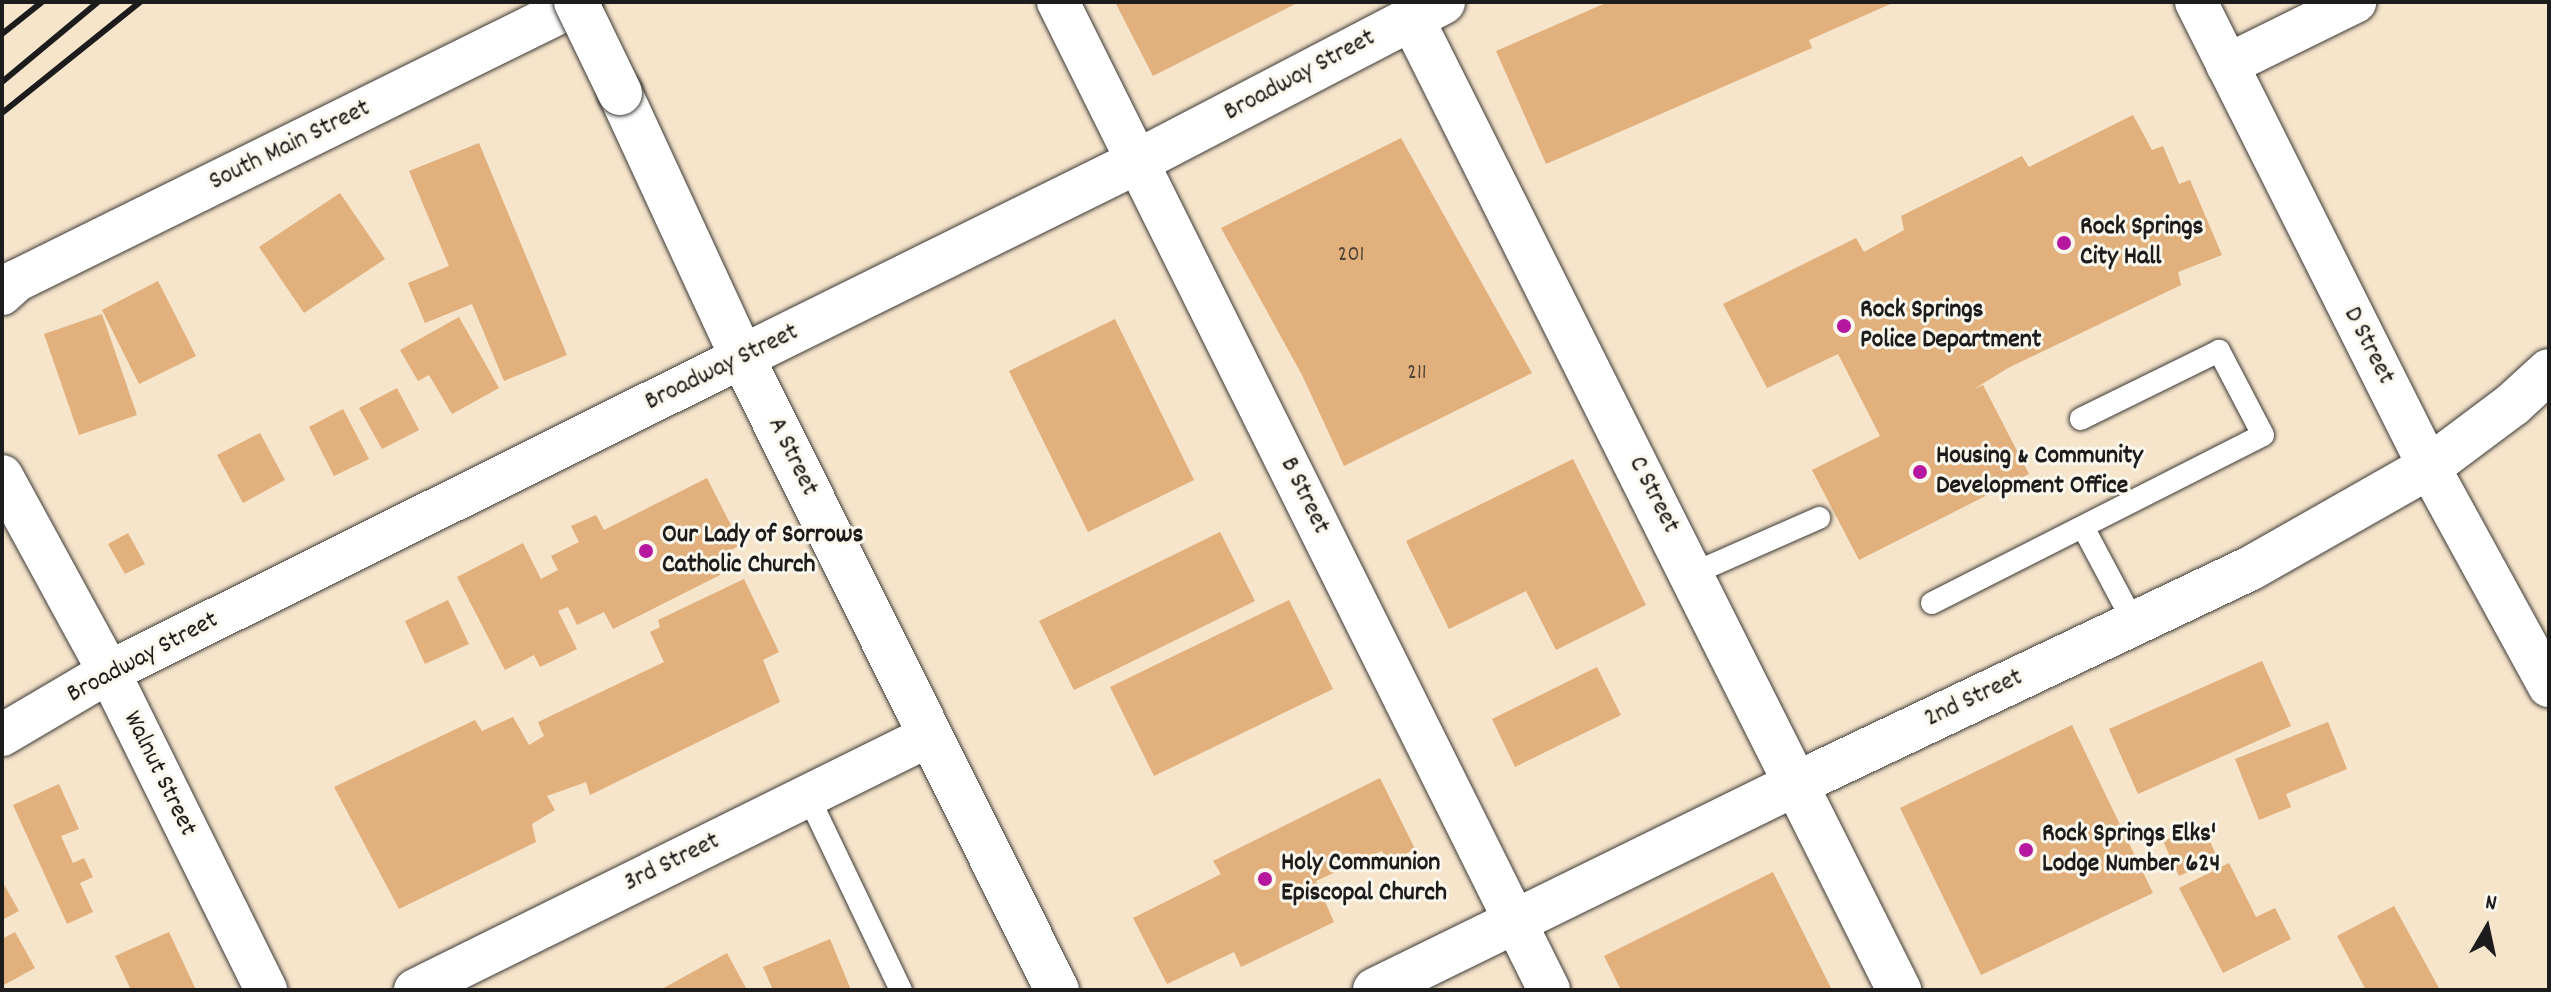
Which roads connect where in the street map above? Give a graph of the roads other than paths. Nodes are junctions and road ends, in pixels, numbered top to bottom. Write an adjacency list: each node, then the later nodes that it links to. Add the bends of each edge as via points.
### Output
1 (578, 2): 8 (street, South Main Street, via 16,281); 9 (street, A Street, bridge)
2 (1058, 2): 7 (street, B Street)
3 (2196, 2): 6 (street, D Street)
4 (2355, 2): 6 (street)
5 (1419, 7): 7 (street, Broadway Street); 16 (street, C Street)
6 (2227, 65): 12 (street, D Street)
7 (1138, 161): 9 (street, Broadway Street); 25 (street, B Street)
8 (2, 294)
9 (742, 357): 19 (street, Broadway Street); 22 (street, A Street)
10 (2549, 371): 12 (street, 2nd Street)
11 (2081, 419): 15 (lane, via 2219,351 2263,435)
12 (2429, 467): 18 (street, 2nd Street, via 2251,568); 20 (street, D Street)
13 (2, 476): 19 (street, Walnut Street)
14 (1819, 518): 16 (lane)
15 (2083, 527): 17 (lane); 18 (lane)
16 (1692, 574): 23 (street, C Street)
17 (1932, 603)
18 (2134, 623): 23 (street, 2nd Street)
19 (109, 672): 21 (street, Broadway Street); 26 (street, Walnut Street)
20 (2549, 686)
21 (2, 735)
22 (929, 736): 24 (street, 3rd Street); 29 (street, A Street)
23 (1798, 783): 25 (street, 2nd Street); 32 (street, C Street)
24 (808, 796): 27 (street, 3rd Street); 28 (lane)
25 (1516, 923): 30 (street, 2nd Street); 31 (street, B Street)
26 (266, 990)
27 (415, 990)
28 (901, 990)
29 (1057, 990)
30 (1375, 990)
31 (1549, 990)
32 (1899, 990)

